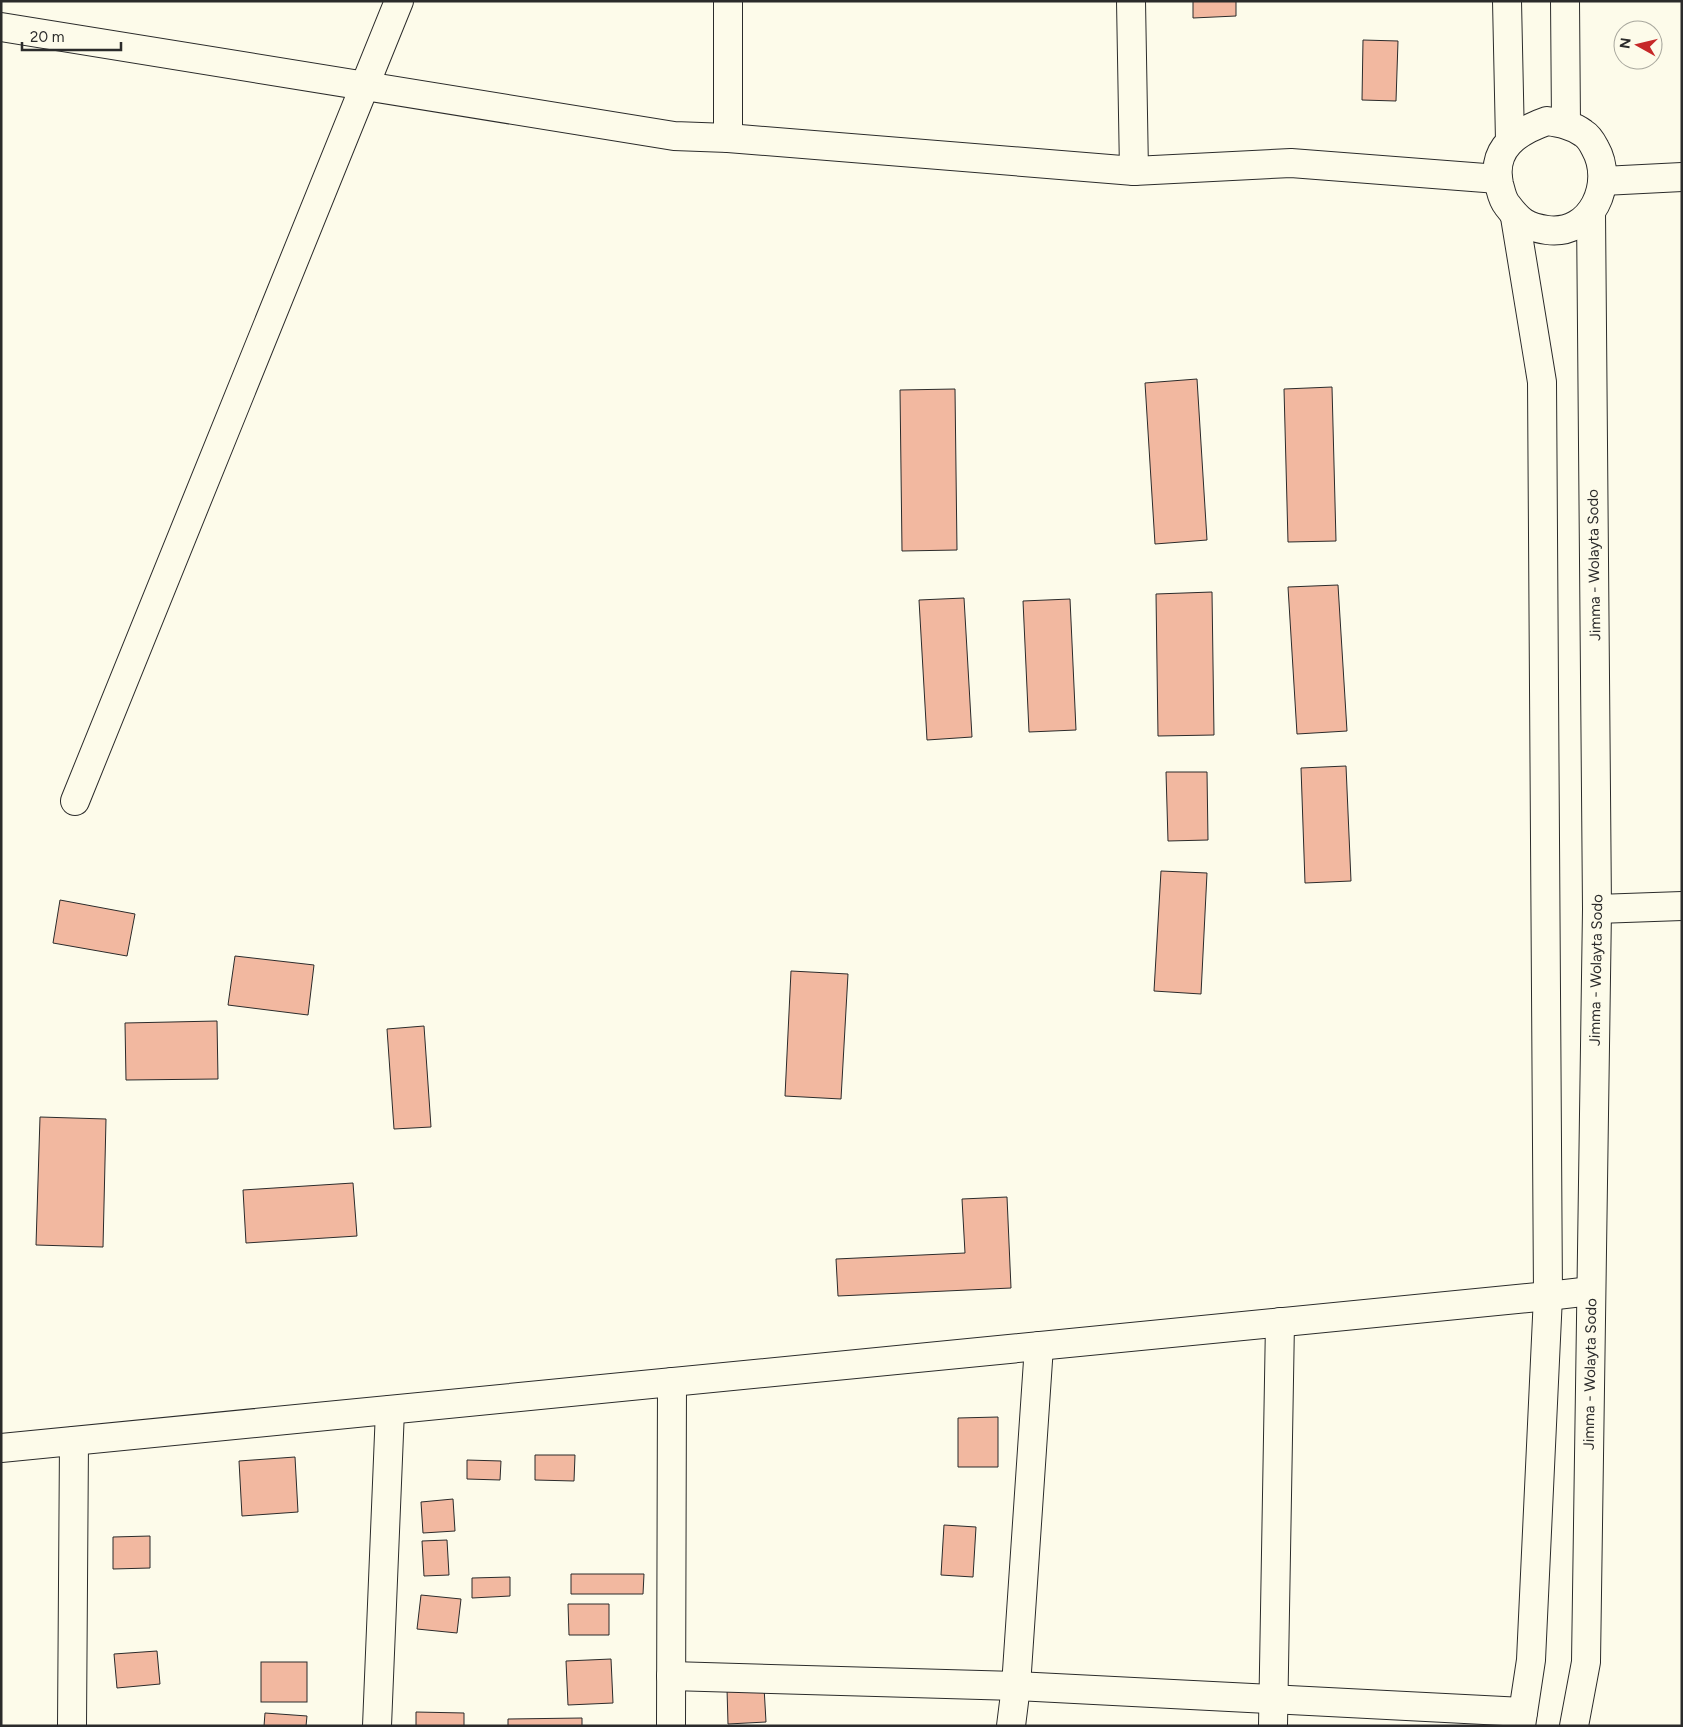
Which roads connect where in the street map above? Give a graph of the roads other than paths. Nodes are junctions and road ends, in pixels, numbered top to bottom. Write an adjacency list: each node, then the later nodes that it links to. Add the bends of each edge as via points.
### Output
1 (399, 1): 7 (main road)
2 (728, 1): 9 (main road)
3 (1131, 1): 11 (main road)
4 (1506, 1): 10 (main road, Jimma - Wolayta Sodo)
5 (1565, 1): 8 (main road)
6 (1, 27): 7 (main road)
7 (364, 86): 9 (main road, via 674,136); 17 (main road)
8 (1566, 124): 10 (main road, Jimma - Wolayta Sodo, via 1547,121 1527,128); 14 (main road, Jimma - Wolayta Sodo, via 1585,134 1593,145 1600,157)
9 (728, 138): 11 (main road)
10 (1510, 141): 13 (main road, Jimma - Wolayta Sodo, via 1499,163)
11 (1134, 171): 13 (main road, via 1291,163)
12 (1682, 177): 14 (main road)
13 (1498, 179): 16 (main road, Jimma - Wolayta Sodo, via 1503,201)
14 (1603, 181): 15 (main road, Jimma - Wolayta Sodo)
15 (1591, 212): 16 (main road, Jimma - Wolayta Sodo, via 1572,228 1556,231 1537,229); 19 (main road, Jimma - Wolayta Sodo)
16 (1515, 217): 21 (main road, Jimma - Wolayta Sodo, via 1542,382)
17 (75, 801)
18 (1682, 906): 19 (main road)
19 (1597, 909): 20 (main road, Jimma - Wolayta Sodo)
20 (1591, 1291): 21 (main road); 37 (main road, Jimma - Wolayta Sodo, via 1586,1662)
21 (1548, 1296): 22 (main road); 31 (main road, Jimma - Wolayta Sodo, via 1531,1660)
22 (1280, 1322): 23 (main road); 30 (main road)
23 (1039, 1346): 24 (main road); 29 (main road)
24 (672, 1382): 25 (main road); 28 (main road)
25 (390, 1410): 26 (main road); 33 (main road)
26 (74, 1441): 27 (main road); 32 (main road)
27 (1, 1448)
28 (671, 1676): 29 (main road); 34 (main road)
29 (1016, 1686): 30 (main road); 35 (main road)
30 (1273, 1699): 31 (main road); 36 (main road)
31 (1522, 1719)
32 (72, 1726)
33 (378, 1726)
34 (671, 1726)
35 (1011, 1726)
36 (1273, 1726)
37 (1574, 1726)

